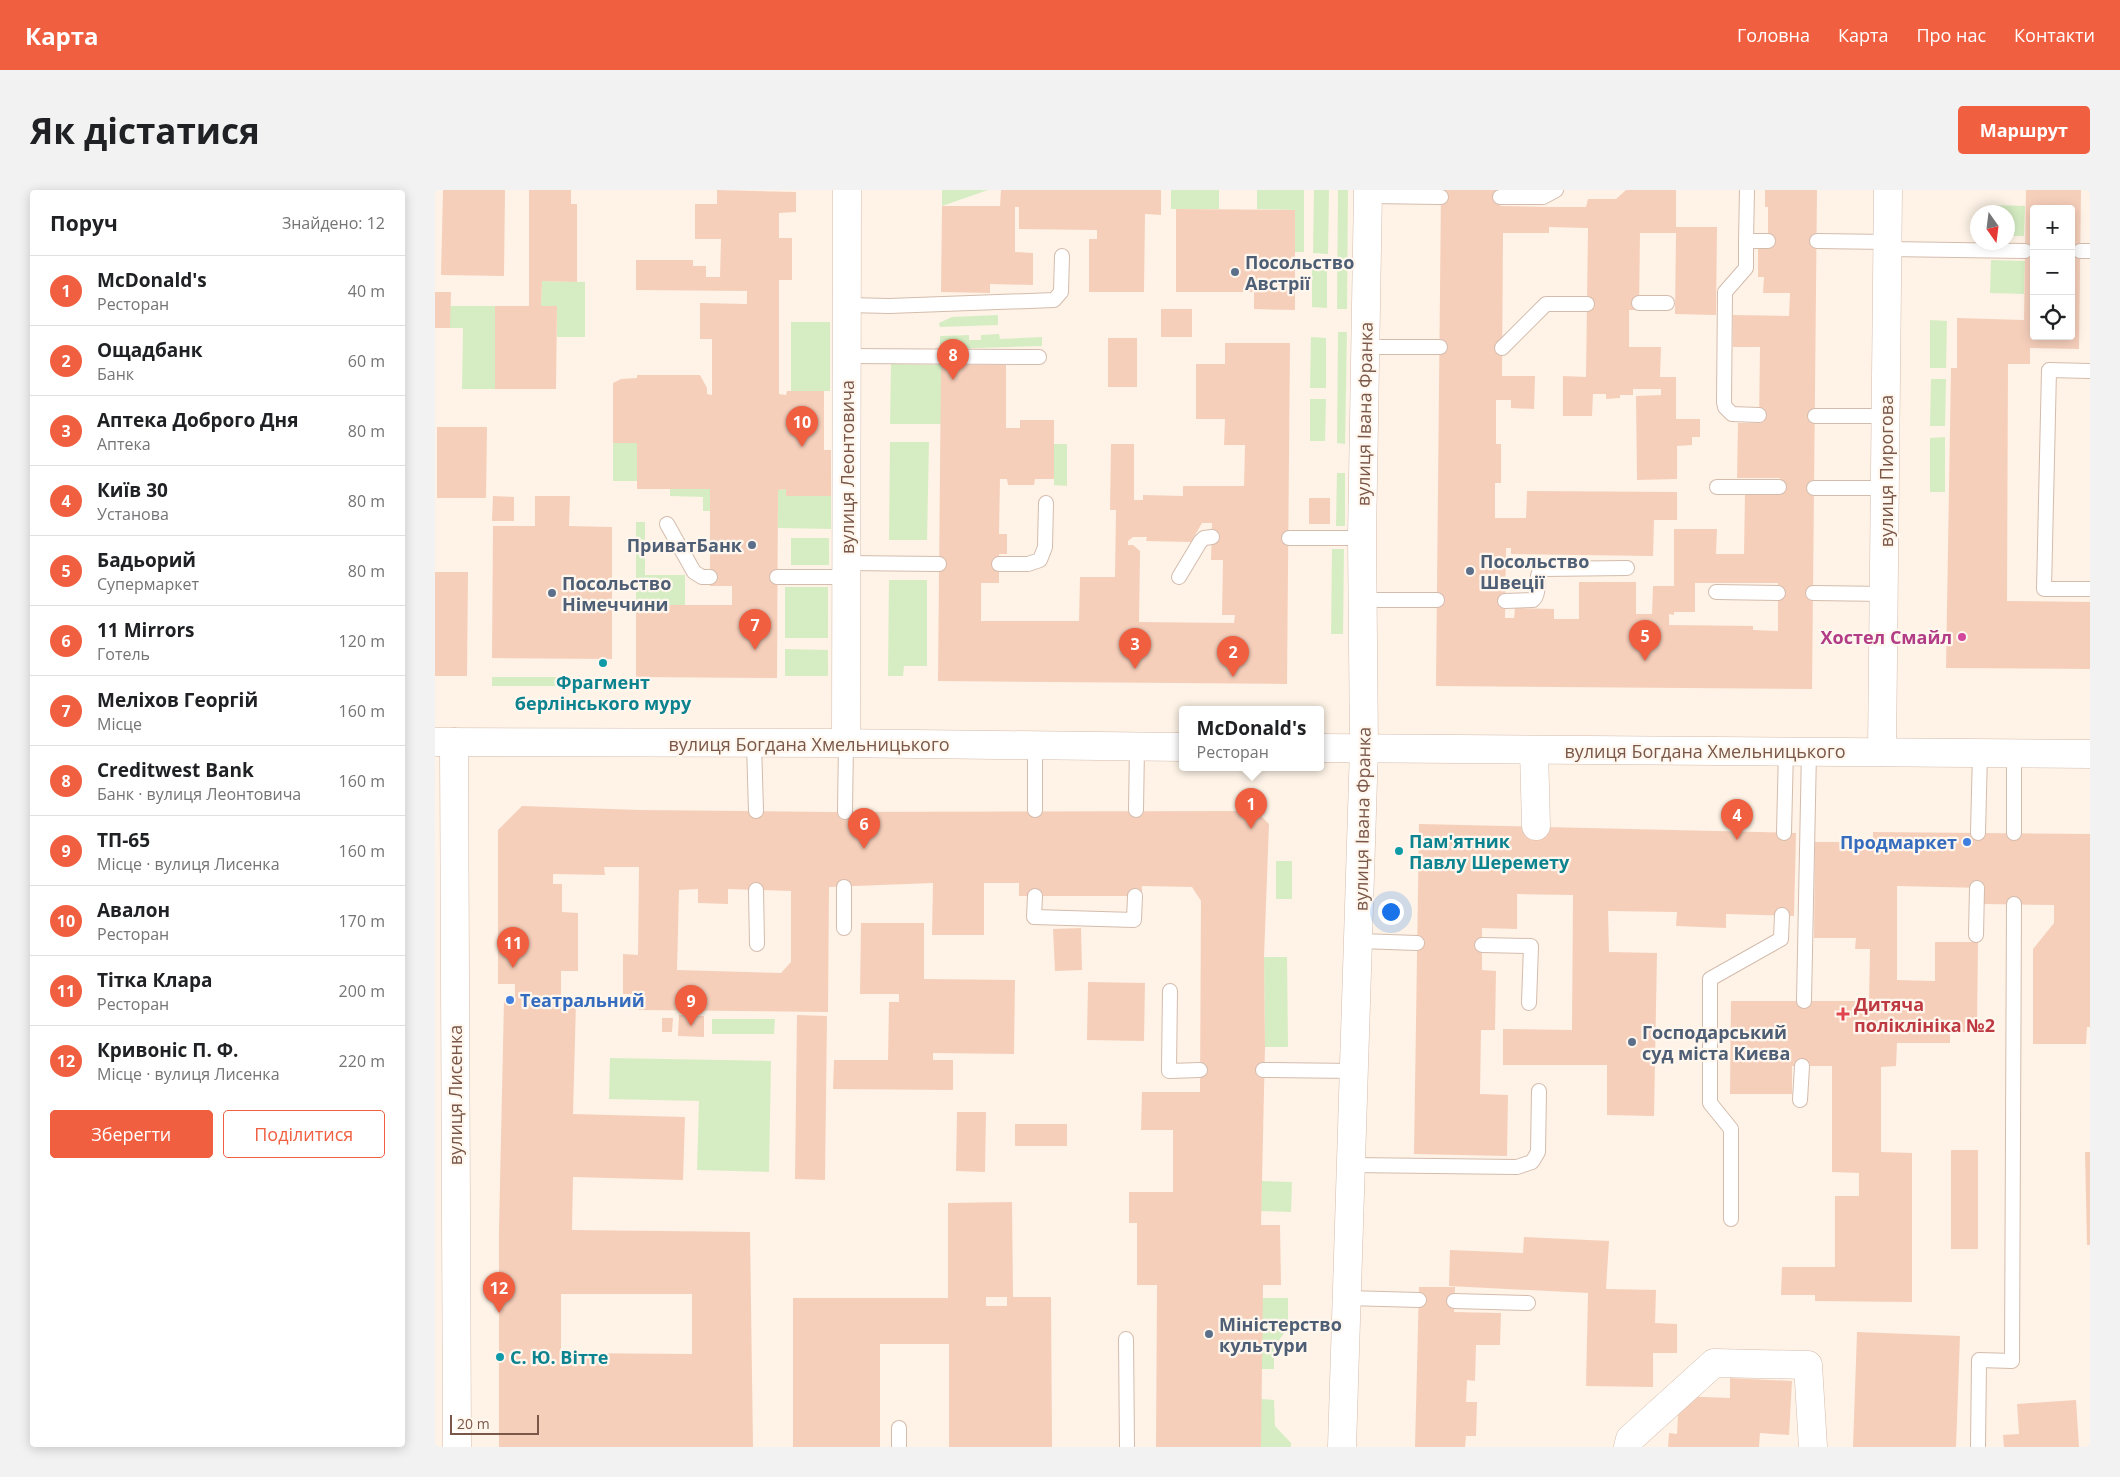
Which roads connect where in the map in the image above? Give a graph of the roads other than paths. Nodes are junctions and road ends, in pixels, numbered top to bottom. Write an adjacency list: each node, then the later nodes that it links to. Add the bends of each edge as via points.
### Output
1 (847, 190): 17 (street, вулиця Леонтовича)
2 (1556, 190): 7 (lane, via 1543,197)
3 (1747, 190): 8 (lane)
4 (1887, 190): 11 (street, вулиця Пирогова)
5 (1368, 193): 6 (lane); 18 (street, вулиця Івана Франка)
6 (1441, 197)
7 (1501, 197)
8 (1746, 241): 9 (lane); 24 (lane, via 1745,268 1725,292 1724,402 1732,414)
9 (1768, 241)
10 (1817, 241): 11 (lane)
11 (1887, 246): 12 (lane); 26 (street, вулиця Пирогова)
12 (2025, 250)
13 (1062, 256): 17 (lane, via 1061,292 1054,300)
14 (1639, 303): 15 (lane)
15 (1667, 303)
16 (1587, 304): 20 (lane, via 1546,304)
17 (847, 305): 21 (street, вулиця Леонтовича)
18 (1365, 347): 19 (lane); 35 (street, вулиця Івана Франка)
19 (1440, 347)
20 (1502, 348)
21 (847, 356): 22 (lane); 39 (street, вулиця Леонтовича)
22 (1039, 357)
23 (2090, 370): 43 (lane, via 2049,370 2044,589)
24 (1759, 415)
25 (1815, 416): 26 (lane)
26 (1887, 416): 30 (street, вулиця Пирогова)
27 (1717, 487): 28 (lane)
28 (1779, 487)
29 (1814, 488): 30 (lane)
30 (1886, 488): 47 (street, вулиця Пирогова)
31 (1046, 503): 37 (lane, via 1045,547 1040,560 1028,564)
32 (667, 524): 40 (lane, via 694,572)
33 (1212, 537): 42 (lane, via 1200,542)
34 (1289, 538): 35 (lane)
35 (1362, 538): 48 (street, вулиця Івана Франка)
36 (939, 564): 39 (lane)
37 (999, 564)
38 (1627, 568): 50 (lane, via 1543,569 1538,576 1538,592 1533,600)
39 (846, 570): 41 (lane); 53 (street, вулиця Леонтовича)
40 (710, 577)
41 (777, 577)
42 (1179, 577)
43 (2090, 589)
44 (1716, 592): 45 (lane)
45 (1778, 593)
46 (1813, 593): 47 (lane)
47 (1885, 594): 61 (street, вулиця Пирогова)
48 (1363, 600): 49 (lane); 58 (street, вулиця Івана Франка)
49 (1437, 600)
50 (1505, 601)
51 (444, 742): 52 (street, вулиця Богдана Хмельницького); 103 (street, вулиця Лисенка)
52 (755, 743): 53 (street, вулиця Богдана Хмельницького); 67 (lane)
53 (846, 743): 54 (street, вулиця Богдана Хмельницького); 68 (lane)
54 (1035, 746): 55 (street, вулиця Богдана Хмельницького); 65 (lane)
55 (1137, 747): 56 (street, вулиця Богдана Хмельницького); 66 (lane)
56 (1179, 747)
57 (1324, 748): 58 (street, вулиця Богдана Хмельницького)
58 (1364, 748): 59 (street, вулиця Богдана Хмельницького); 82 (street, вулиця Івана Франка)
59 (1534, 750): 60 (street, вулиця Богдана Хмельницького); 69 (street)
60 (1798, 751): 61 (street, вулиця Богдана Хмельницького); 70 (lane); 87 (lane)
61 (1882, 752): 62 (street, вулиця Богдана Хмельницького)
62 (1981, 753): 63 (street, вулиця Богдана Хмельницького); 71 (lane)
63 (2014, 754): 64 (street, вулиця Богдана Хмельницького); 72 (lane)
64 (2090, 754)
65 (1035, 810)
66 (1136, 810)
67 (756, 811)
68 (845, 812)
69 (1536, 826)
70 (1784, 833)
71 (1978, 833)
72 (2014, 833)
73 (844, 887): 80 (lane)
74 (1977, 888): 81 (lane)
75 (756, 890): 84 (lane)
76 (1035, 896): 77 (lane, via 1034,917 1135,920)
77 (1135, 896)
78 (2014, 904): 109 (lane, via 2012,1361 1979,1360)
79 (1781, 915): 96 (lane, via 1781,939 1710,979 1709,1103 1731,1130)
80 (844, 928)
81 (1976, 935)
82 (1360, 941): 83 (lane); 92 (street, вулиця Івана Франка)
83 (1417, 943)
84 (757, 944)
85 (1482, 945): 88 (lane, via 1531,946)
86 (1170, 991): 90 (lane, via 1169,1071)
87 (1804, 1000)
88 (1529, 1003)
89 (1802, 1066): 94 (lane)
90 (1200, 1070)
91 (1263, 1070): 92 (lane)
92 (1355, 1071): 95 (street, вулиця Івана Франка)
93 (1539, 1091): 95 (lane, via 1538,1152 1532,1162 1517,1166)
94 (1800, 1100)
95 (1351, 1166): 97 (street, вулиця Івана Франка)
96 (1731, 1219)
97 (1347, 1298): 98 (lane); 106 (street, вулиця Івана Франка)
98 (1419, 1300)
99 (1454, 1301): 100 (lane)
100 (1528, 1303)
101 (1126, 1339): 105 (lane)
102 (899, 1428): 104 (lane)
103 (457, 1447)
104 (899, 1447)
105 (1127, 1447)
106 (1342, 1447)
107 (1628, 1447): 108 (street, via 1631,1439 1714,1363 1808,1365)
108 (1813, 1447)
109 (1978, 1447)

